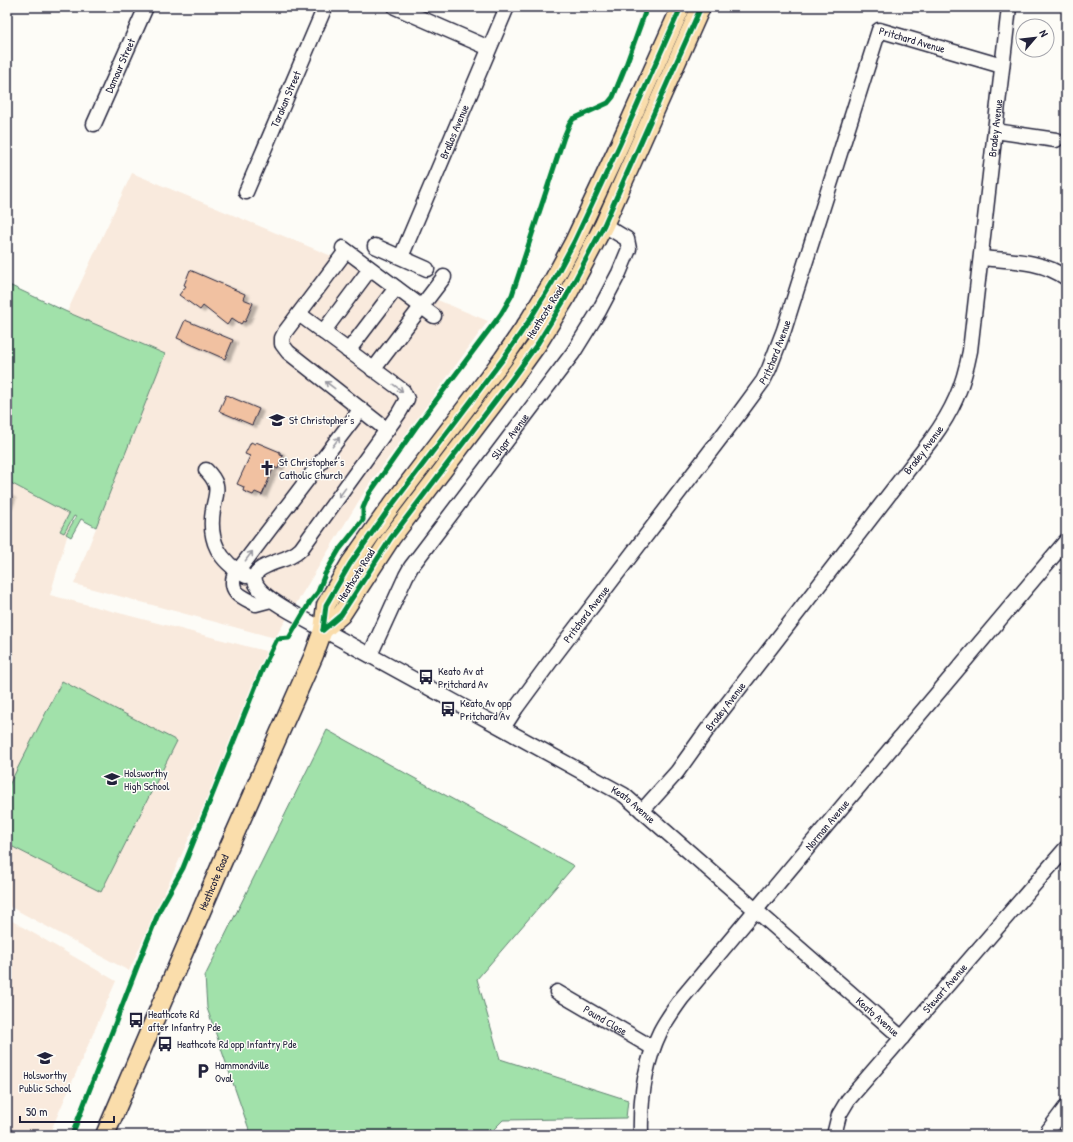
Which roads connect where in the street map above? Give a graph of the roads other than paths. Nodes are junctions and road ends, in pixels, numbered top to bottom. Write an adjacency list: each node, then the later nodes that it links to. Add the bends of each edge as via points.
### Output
1 (146, 7): 10 (street, Damour Street)
2 (325, 7): 13 (street, Tarakan Street)
3 (395, 7): 8 (street)
4 (507, 7): 8 (street, Brallos Avenue)
5 (681, 7): 36 (main road, Heathcote Road, via 577,236 552,283 503,359 350,564 326,605)
6 (701, 7): 14 (main road, Heathcote Road)
7 (1009, 7): 9 (street, Bradey Avenue)
8 (489, 48): 16 (street, Brallos Avenue)
9 (1002, 66): 11 (street, Bradey Avenue); 38 (street, Pritchard Avenue, via 879,30 784,330 763,381 533,684)
10 (94, 124)
11 (995, 131): 12 (street); 17 (street, Bradey Avenue)
12 (1056, 140)
13 (246, 192)
14 (604, 225): 36 (main road, Heathcote Road, via 565,299 526,360 391,538 341,615); 37 (street, Sligar Avenue, via 627,239 629,245 625,260 610,291 566,364 411,567)
15 (375, 246): 16 (street)
16 (401, 257): 18 (street)
17 (981, 258): 21 (street, via 1041,265); 39 (street, Bradey Avenue, via 967,368 946,419 677,772)
18 (427, 268)
19 (370, 269): 22 (street); 24 (street, via 345,249); 26 (street)
20 (444, 278): 23 (street)
21 (1066, 278)
22 (396, 288): 23 (street); 27 (street)
23 (421, 307): 25 (street); 28 (street)
24 (299, 314): 26 (street); 29 (street, one-way to 24, via 283,347 283,335)
25 (434, 316)
26 (323, 332): 27 (street)
27 (348, 351): 28 (street)
28 (373, 370): 30 (street, one-way to 30, via 407,396 407,402)
29 (361, 408): 30 (street); 33 (street, one-way to 29)
30 (387, 430): 34 (street, one-way to 34, via 301,549 288,558 262,568)
31 (206, 470): 33 (street, via 216,484 212,519 214,541 224,558)
32 (1066, 541): 41 (street, Norman Avenue)
33 (238, 571): 34 (street); 35 (street, via 232,582 236,592 256,604)
34 (255, 578): 35 (street, Keato Avenue, via 258,588)
35 (271, 600): 36 (street, Keato Avenue)
36 (323, 630): 37 (street, Keato Avenue); 46 (main road, Heathcote Road)
37 (370, 655): 38 (street, Keato Avenue)
38 (503, 728): 39 (street, Keato Avenue, via 624,795)
39 (642, 812): 41 (street, Keato Avenue)
40 (1066, 848): 43 (street, Stewart Avenue)
41 (755, 910): 43 (street, Keato Avenue); 44 (street, Norman Avenue, via 682,998)
42 (557, 992): 44 (street, Pound Close)
43 (902, 1038): 48 (street, Stewart Avenue, via 846,1103 839,1115)
44 (653, 1048): 47 (street, Norman Avenue, via 644,1088)
45 (1066, 1108): 49 (street)
46 (105, 1135)
47 (641, 1135)
48 (834, 1135)
49 (1045, 1135)

